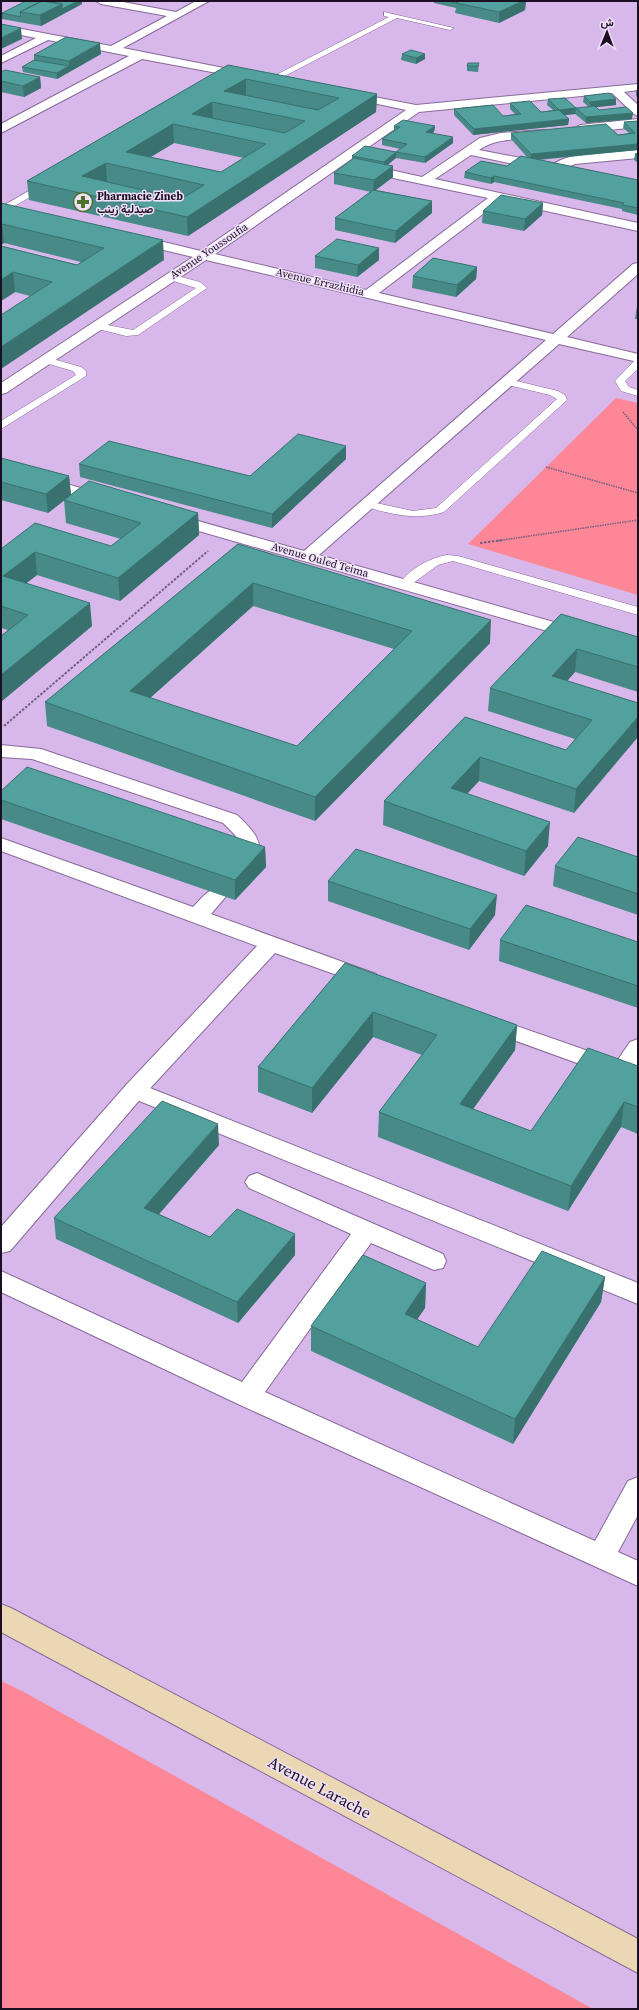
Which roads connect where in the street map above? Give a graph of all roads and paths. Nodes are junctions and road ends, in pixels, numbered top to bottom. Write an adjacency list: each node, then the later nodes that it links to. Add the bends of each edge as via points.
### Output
1 (101, 1): 4 (street)
2 (204, 1): 4 (street)
3 (380, 13): 5 (lane)
4 (177, 15): 9 (street)
5 (396, 16): 7 (lane); 12 (lane)
6 (1, 28): 8 (street)
7 (450, 28)
8 (46, 37): 9 (street); 11 (street)
9 (113, 49): 10 (street)
10 (140, 55): 12 (street); 20 (street)
11 (1, 60)
12 (270, 80): 13 (street)
13 (285, 83)
14 (638, 87): 15 (street)
15 (615, 89): 17 (street); 18 (street)
16 (339, 94): 17 (street)
17 (416, 109): 25 (street, Avenue Youssoufia)
18 (638, 112)
19 (638, 123): 21 (street)
20 (1, 129)
21 (568, 130)
22 (552, 132): 23 (street, via 492,139)
23 (468, 151): 26 (street); 29 (street)
24 (638, 154): 26 (street, via 574,160)
25 (338, 162): 29 (street); 35 (street, Avenue Youssoufia)
26 (556, 168): 27 (street)
27 (578, 173)
28 (52, 181): 31 (lane)
29 (424, 181): 30 (street)
30 (498, 197): 33 (street); 38 (street)
31 (3, 210): 32 (street)
32 (23, 214)
33 (638, 227)
34 (121, 236): 35 (street, Avenue Errazhidia)
35 (204, 255): 37 (street, Avenue Youssoufia); 38 (street, Avenue Errazhidia)
36 (638, 267): 40 (street, via 625,287)
37 (170, 277): 39 (street, Avenue Youssoufia); 39 (lane, via 197,284 202,288 135,333)
38 (369, 294): 40 (street, Avenue Errazhidia)
39 (97, 326): 42 (street, Avenue Youssoufia)
40 (557, 339): 41 (street, Avenue Errazhidia); 44 (street)
41 (638, 358)
42 (46, 360): 45 (street, Avenue Youssoufia); 48 (lane, via 77,369 81,371 81,376)
43 (638, 363): 46 (lane, via 620,381 626,389)
44 (508, 382): 54 (street); 54 (lane, via 554,393 562,400 440,510 408,514)
45 (1, 390)
46 (638, 393)
47 (619, 406): 49 (path)
48 (1, 426)
49 (638, 430)
50 (546, 467): 52 (path)
51 (1, 471): 53 (street)
52 (638, 493)
53 (122, 504)
54 (368, 504): 59 (street)
55 (152, 513): 57 (street, Avenue Ouled Teima)
56 (638, 520): 58 (path)
57 (228, 534): 59 (street, Avenue Ouled Teima); 63 (path)
58 (477, 543)
59 (308, 556): 60 (street, Avenue Ouled Teima)
60 (405, 584): 61 (lane, via 434,561 454,558); 62 (street, Avenue Ouled Teima)
61 (638, 611)
62 (638, 652)
63 (1, 728)
64 (1, 751): 66 (street, via 34,753 230,819 246,834 252,849)
65 (1, 844): 68 (street)
66 (247, 861)
67 (218, 894): 68 (street)
68 (196, 917): 69 (street)
69 (271, 944): 70 (street); 74 (street)
70 (383, 985)
71 (472, 1017): 73 (street)
72 (638, 1047): 73 (street)
73 (630, 1074)
74 (135, 1090): 77 (street); 80 (street)
75 (257, 1182): 76 (street)
76 (367, 1232): 78 (street); 81 (street)
77 (1, 1244)
78 (434, 1261)
79 (1, 1281): 81 (street)
80 (638, 1294)
81 (246, 1396): 83 (street)
82 (638, 1489): 83 (street)
83 (601, 1557): 84 (street)
84 (638, 1574)
85 (1, 1618): 86 (main road, Avenue Larache)
86 (638, 1957)

